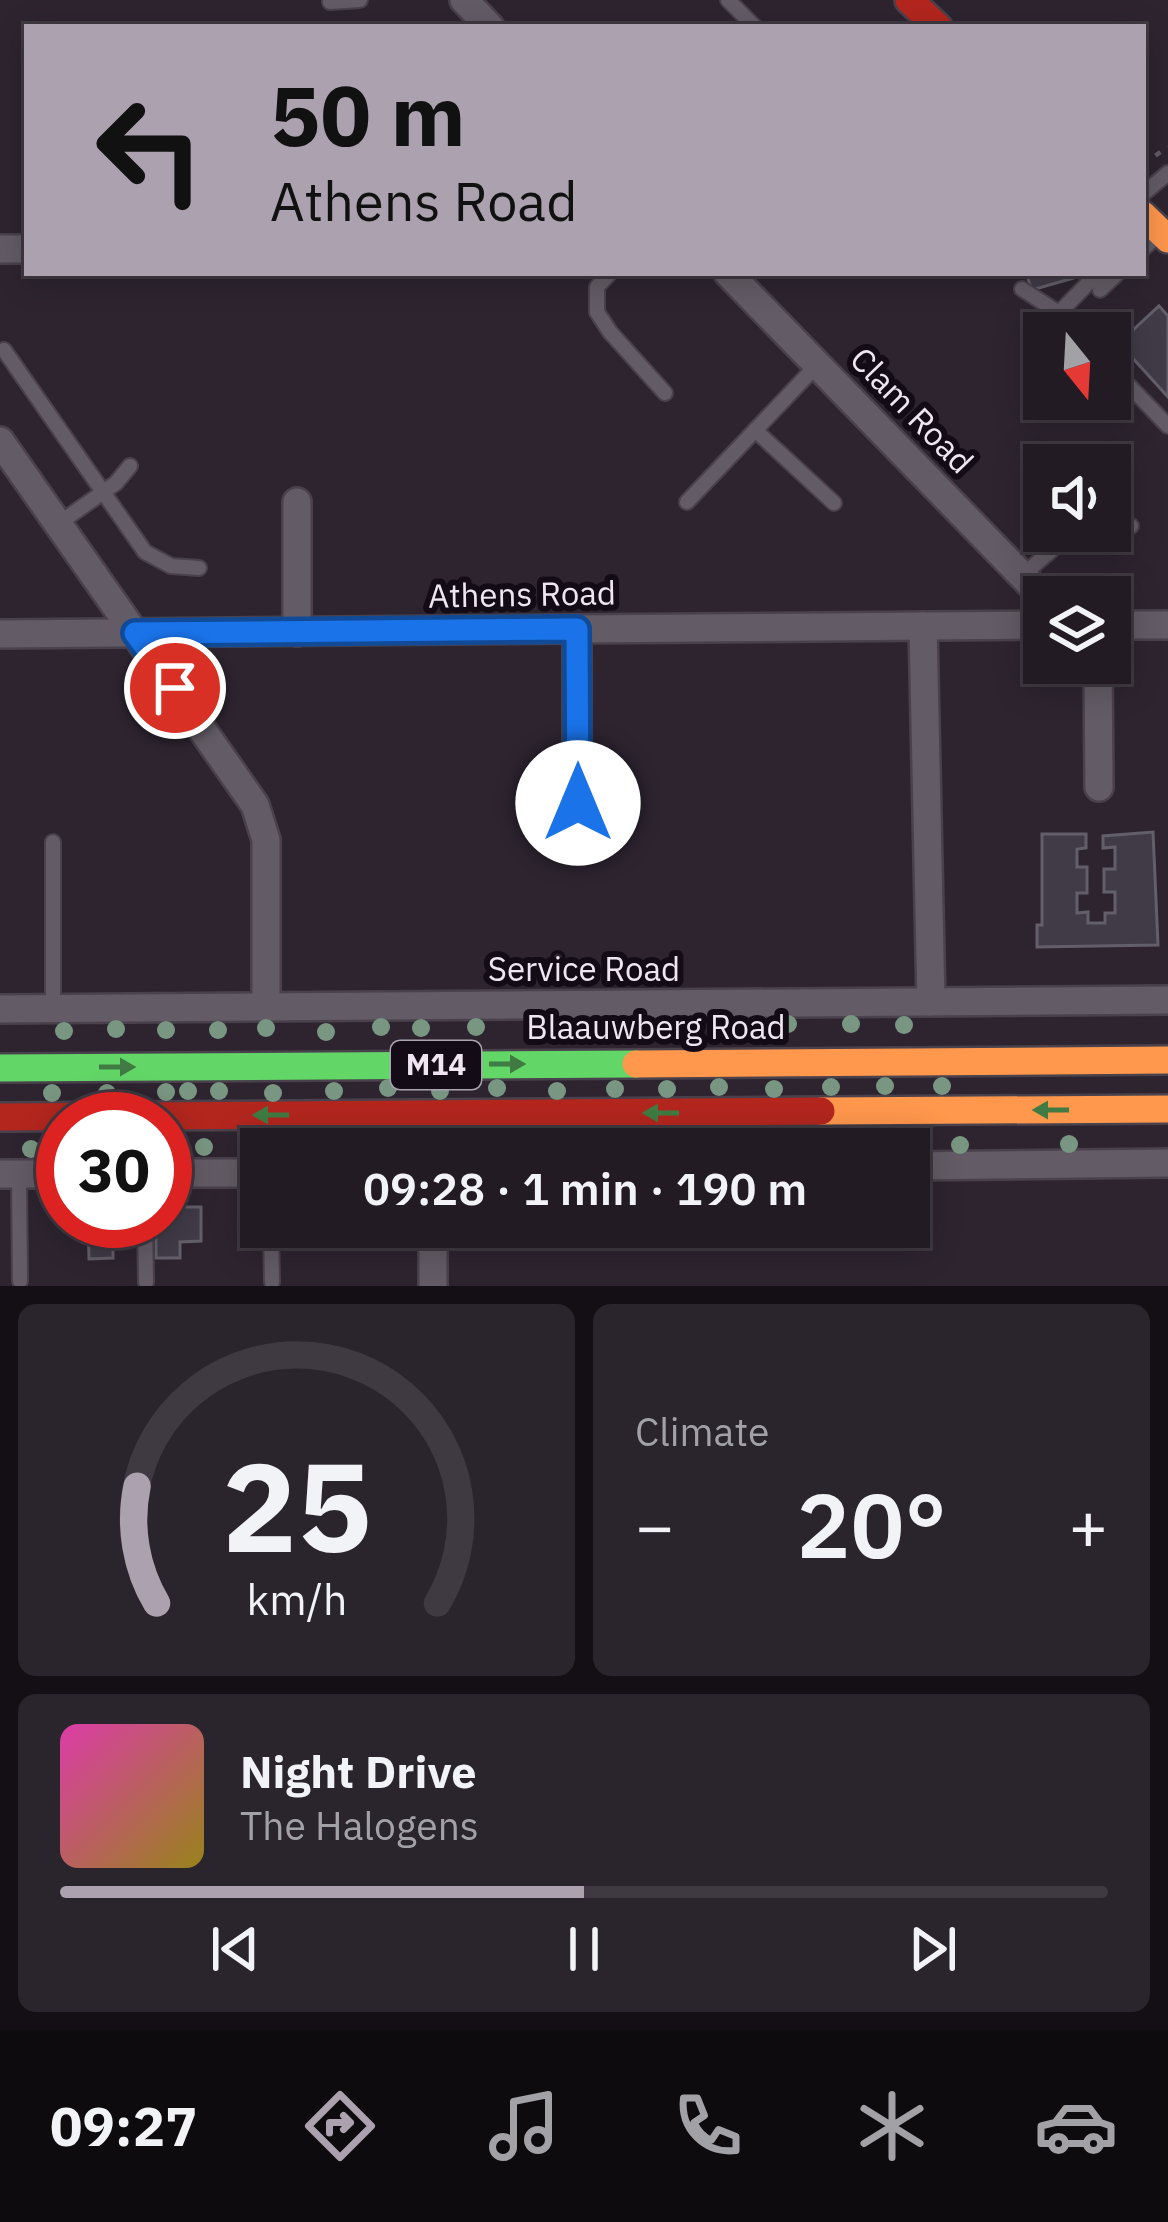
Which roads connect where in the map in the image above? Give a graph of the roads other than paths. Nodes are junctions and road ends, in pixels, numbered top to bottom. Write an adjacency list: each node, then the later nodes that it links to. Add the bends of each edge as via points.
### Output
1 (360, 0): 5 (lane)
2 (464, 0): 6 (street)
3 (728, 0): 7 (lane)
4 (908, 0): 8 (main road)
5 (330, 2)
6 (487, 24)
7 (752, 24)
8 (935, 24)
9 (1168, 173): 10 (lane)
10 (1150, 226)
11 (607, 276): 20 (lane, via 597,287 597,312)
12 (731, 276): 18 (street, Clam Road)
13 (1099, 281): 16 (lane)
14 (1022, 289): 15 (lane)
15 (1057, 312)
16 (1060, 312)
17 (4, 350): 25 (lane)
18 (817, 364): 22 (lane); 32 (street, Clam Road)
19 (1131, 388): 21 (lane)
20 (665, 393)
21 (1168, 426)
22 (755, 430): 27 (lane); 28 (lane)
23 (0, 441): 29 (street)
24 (130, 466): 25 (lane)
25 (101, 494): 29 (lane); 31 (lane, via 153,559)
26 (297, 502): 38 (street)
27 (687, 502)
28 (835, 503)
29 (58, 524): 39 (street)
30 (1049, 552): 32 (lane)
31 (199, 568)
32 (1023, 575)
33 (1023, 625): 36 (street, Athens Road)
34 (1131, 625): 35 (street)
35 (1168, 625)
36 (923, 626): 37 (street, Athens Road); 46 (street)
37 (577, 629): 38 (street, Athens Road); 43 (street)
38 (297, 632): 39 (street, Athens Road)
39 (135, 633): 40 (street, Athens Road); 47 (street, via 261,820)
40 (0, 634)
41 (1098, 684): 42 (street)
42 (1100, 787)
43 (578, 803)
44 (53, 842): 49 (lane)
45 (1168, 1000): 46 (street, Service Road)
46 (931, 1002): 47 (street, Service Road)
47 (266, 1007): 49 (street, Service Road)
48 (0, 1009): 49 (street, Service Road)
49 (52, 1009)
50 (1168, 1060): 51 (main road, Blaauwberg Road / M14, one-way to 50)
51 (0, 1067)
52 (1168, 1109): 53 (main road, M14, one-way to 53)
53 (0, 1117)
54 (1168, 1163): 55 (street)
55 (930, 1166)
56 (240, 1172): 57 (street)
57 (192, 1173)
58 (9, 1174): 62 (lane)
59 (146, 1248): 63 (lane)
60 (271, 1248): 64 (lane)
61 (433, 1248): 65 (street)
62 (20, 1282)
63 (146, 1282)
64 (272, 1282)
65 (433, 1286)

